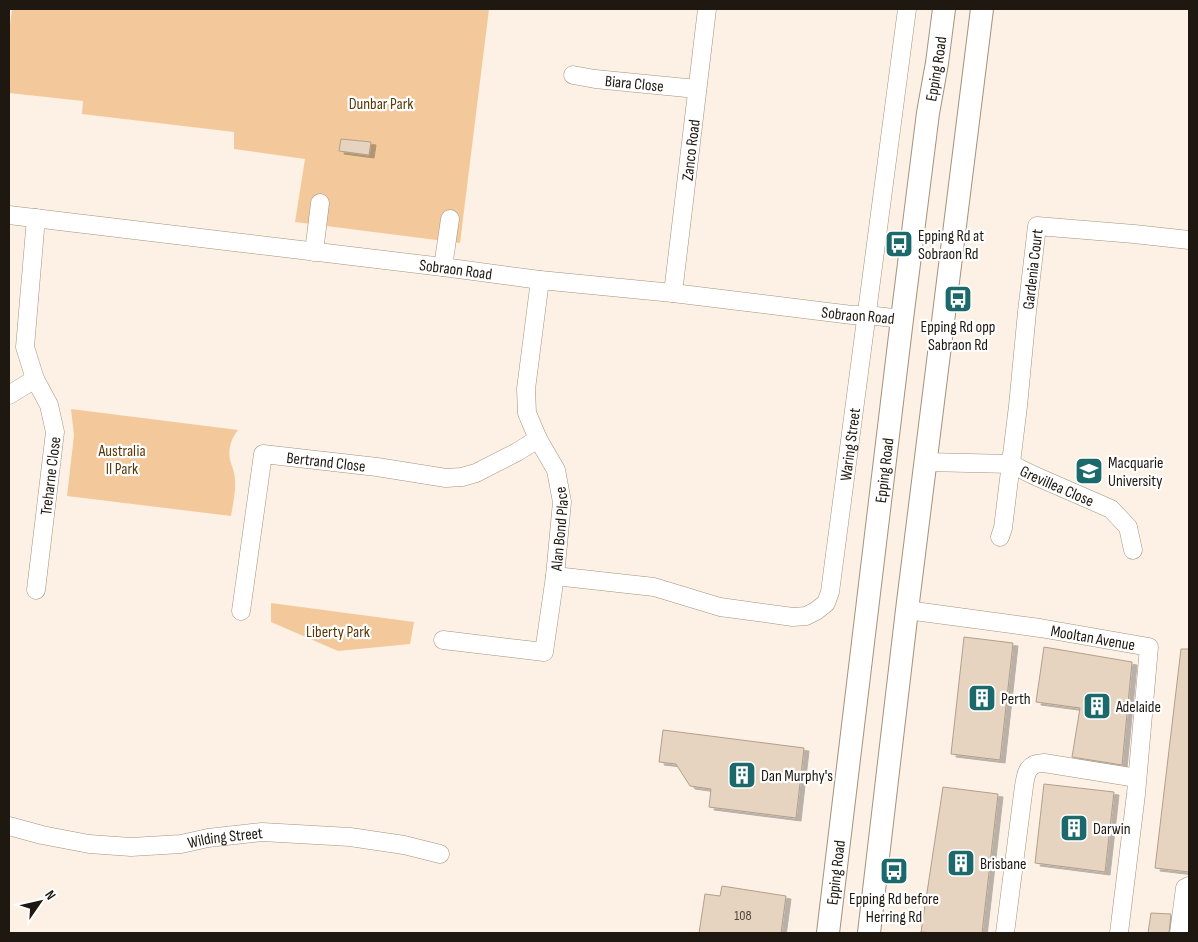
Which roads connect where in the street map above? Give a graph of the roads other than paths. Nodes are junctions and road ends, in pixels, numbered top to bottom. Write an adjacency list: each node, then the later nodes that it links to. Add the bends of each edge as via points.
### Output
1 (707, 9): 6 (street, Zanco Road)
2 (907, 9): 16 (street, Waring Street)
3 (944, 9): 17 (main road, Epping Road)
4 (982, 9): 21 (main road)
5 (573, 74): 6 (street, Biara Close)
6 (697, 89): 15 (street, Zanco Road)
7 (320, 203): 12 (street)
8 (9, 215): 9 (street, Sobraon Road)
9 (36, 218): 12 (street, Sobraon Road); 18 (street, Treharne Close, via 25,347)
10 (450, 219): 13 (street)
11 (1189, 240): 22 (street, Gardenia Court, via 1038,226)
12 (314, 252): 13 (street, Sobraon Road)
13 (444, 267): 14 (street, Sobraon Road)
14 (540, 280): 15 (street, Sobraon Road); 20 (street, Alan Bond Place, via 526,389 527,413)
15 (673, 293): 16 (street, Sobraon Road)
16 (867, 315): 17 (street, Sobraon Road); 25 (street, Waring Street, via 826,604 806,616 793,617 720,607 654,587)
17 (902, 320): 34 (main road, Epping Road)
18 (35, 379): 19 (street); 26 (street, Treharne Close, via 49,405 55,432)
19 (9, 395)
20 (538, 439): 25 (street, Alan Bond Place, via 556,470 562,502); 28 (street, Bertrand Close, via 476,473 446,478 263,454)
21 (926, 462): 22 (street, Grevillea Close); 27 (main road)
22 (1012, 464): 23 (street); 24 (street, Grevillea Close, via 1111,509 1128,527)
23 (1000, 537)
24 (1132, 550)
25 (555, 576): 29 (street, Alan Bond Place, via 544,652)
26 (36, 590)
27 (907, 610): 30 (street, Mooltan Avenue, via 1149,647); 35 (main road)
28 (241, 611)
29 (443, 640)
30 (1137, 778): 36 (street, via 1044,763 1030,767 1024,786); 37 (street, Mooltan Avenue)
31 (9, 826): 32 (street, Wilding Street, via 89,844 131,847 182,844 262,832 350,837 404,844)
32 (440, 854)
33 (1189, 886): 38 (street, via 1185,888)
34 (828, 933)
35 (869, 933)
36 (1005, 933)
37 (1120, 933)
38 (1179, 933)

